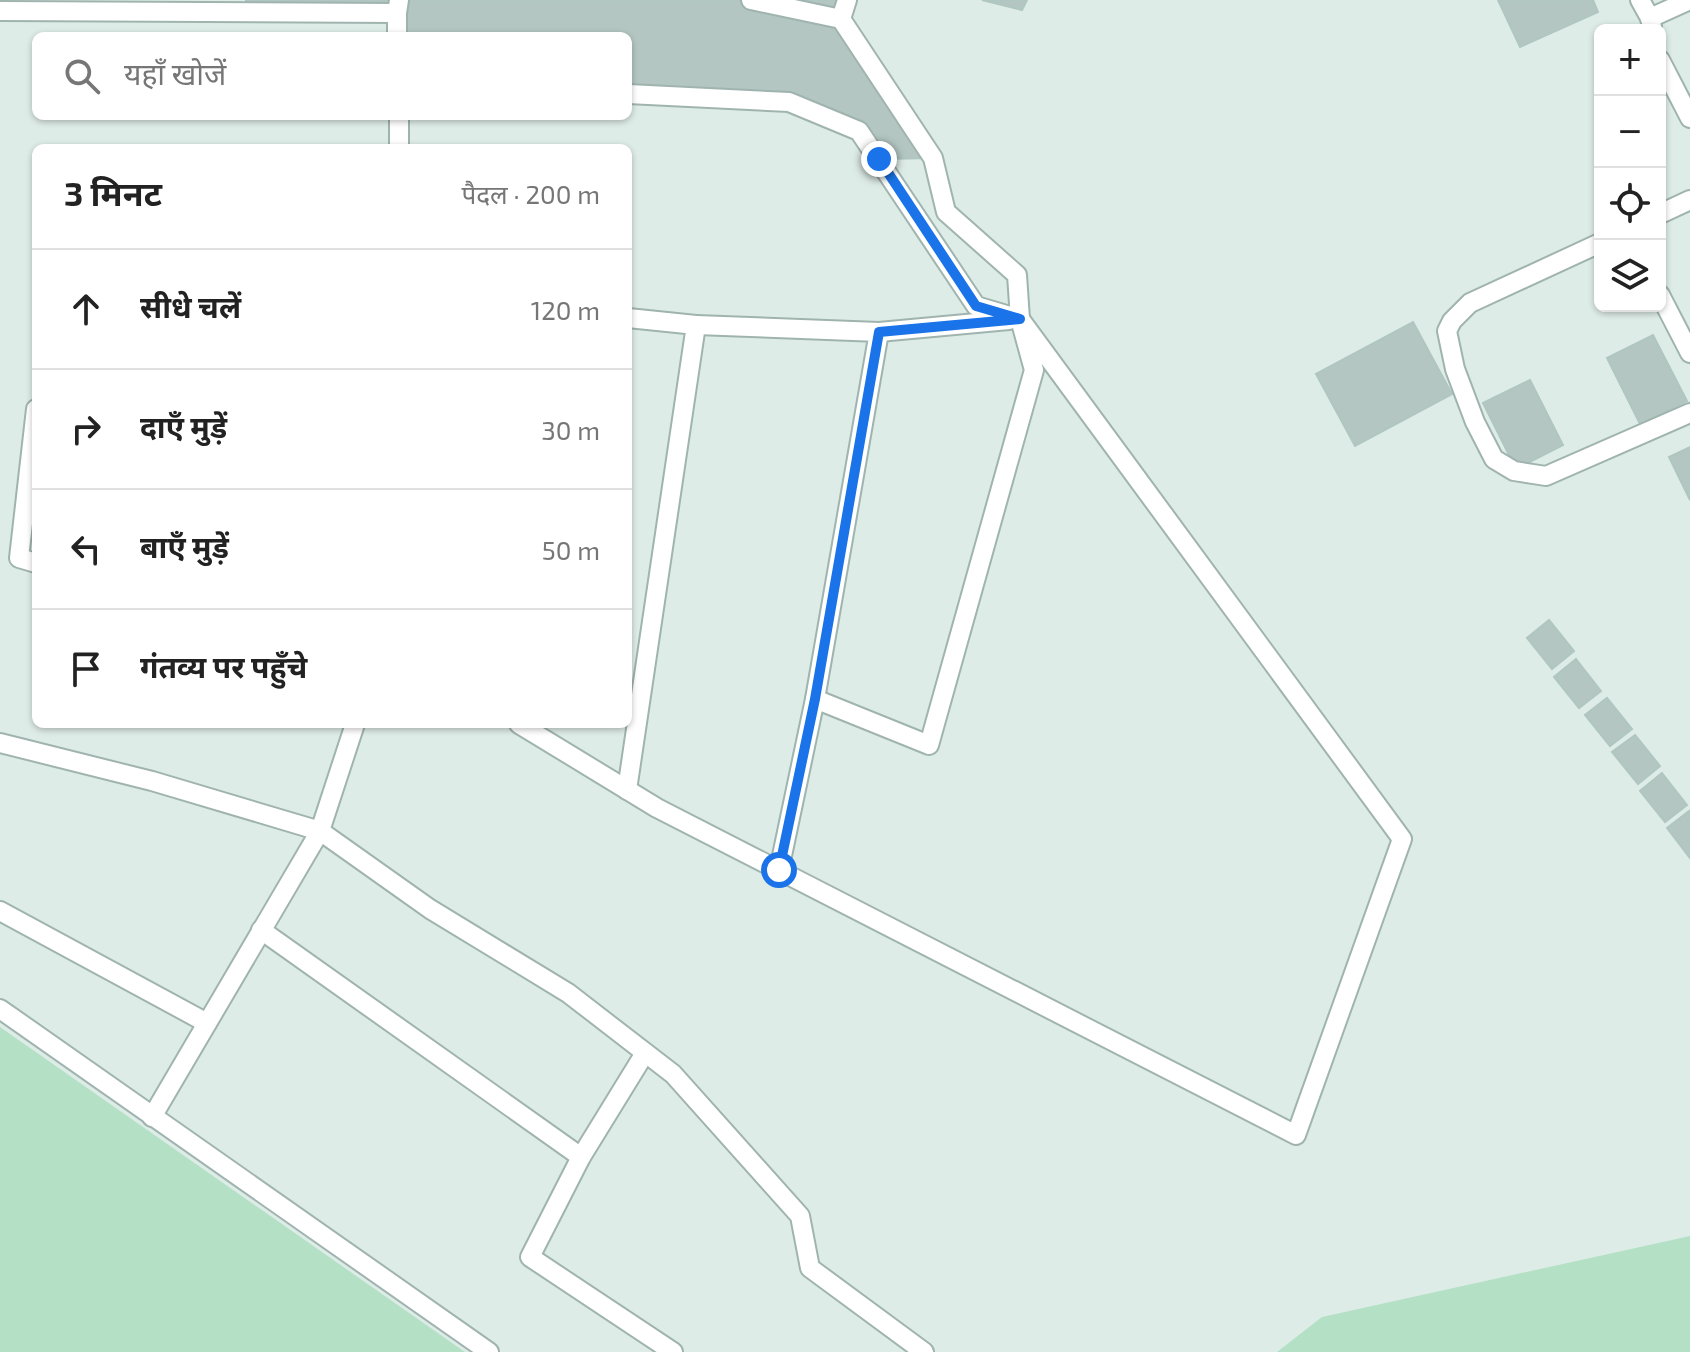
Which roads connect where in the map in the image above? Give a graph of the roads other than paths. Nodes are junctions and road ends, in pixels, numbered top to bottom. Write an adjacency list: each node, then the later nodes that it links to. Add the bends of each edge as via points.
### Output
1 (751, 0): 7 (lane)
2 (847, 0): 7 (lane)
3 (1640, 0): 8 (lane)
4 (1690, 0): 8 (lane)
5 (398, 6): 6 (lane); 9 (lane)
6 (0, 11)
7 (841, 19): 20 (lane, via 933,158 946,212 1017,275)
8 (1651, 24)
9 (397, 32)
10 (1666, 72): 12 (lane)
11 (632, 94): 20 (lane, via 789,102 859,131 976,306)
12 (1690, 118)
13 (399, 120): 14 (lane)
14 (399, 144)
15 (1690, 200): 16 (lane)
16 (1666, 211)
17 (1594, 246): 24 (lane, via 1470,303 1447,331 1455,369 1494,459 1514,471 1546,476)
18 (1666, 307): 23 (lane)
19 (632, 318): 21 (lane)
20 (1020, 319): 22 (lane); 27 (lane, via 1034,370 929,745); 33 (lane, via 1402,839 1296,1135)
21 (696, 325): 22 (lane); 31 (lane)
22 (879, 332): 27 (lane)
23 (1690, 353)
24 (1690, 413)
25 (32, 444): 26 (lane, via 19,558)
26 (32, 562)
27 (815, 699): 33 (lane)
28 (354, 728): 32 (lane)
29 (526, 728): 31 (lane)
30 (0, 743): 32 (lane)
31 (627, 790): 33 (lane)
32 (320, 831): 35 (lane); 38 (lane, via 430,909 568,993)
33 (779, 870)
34 (0, 911): 37 (lane)
35 (261, 930): 37 (lane); 40 (lane)
36 (0, 1009): 39 (lane)
37 (207, 1023): 39 (lane)
38 (645, 1053): 40 (lane); 43 (lane, via 673,1074 800,1216 810,1268)
39 (152, 1117): 41 (lane)
40 (581, 1157): 42 (lane, via 530,1257)
41 (489, 1352)
42 (673, 1352)
43 (924, 1352)

